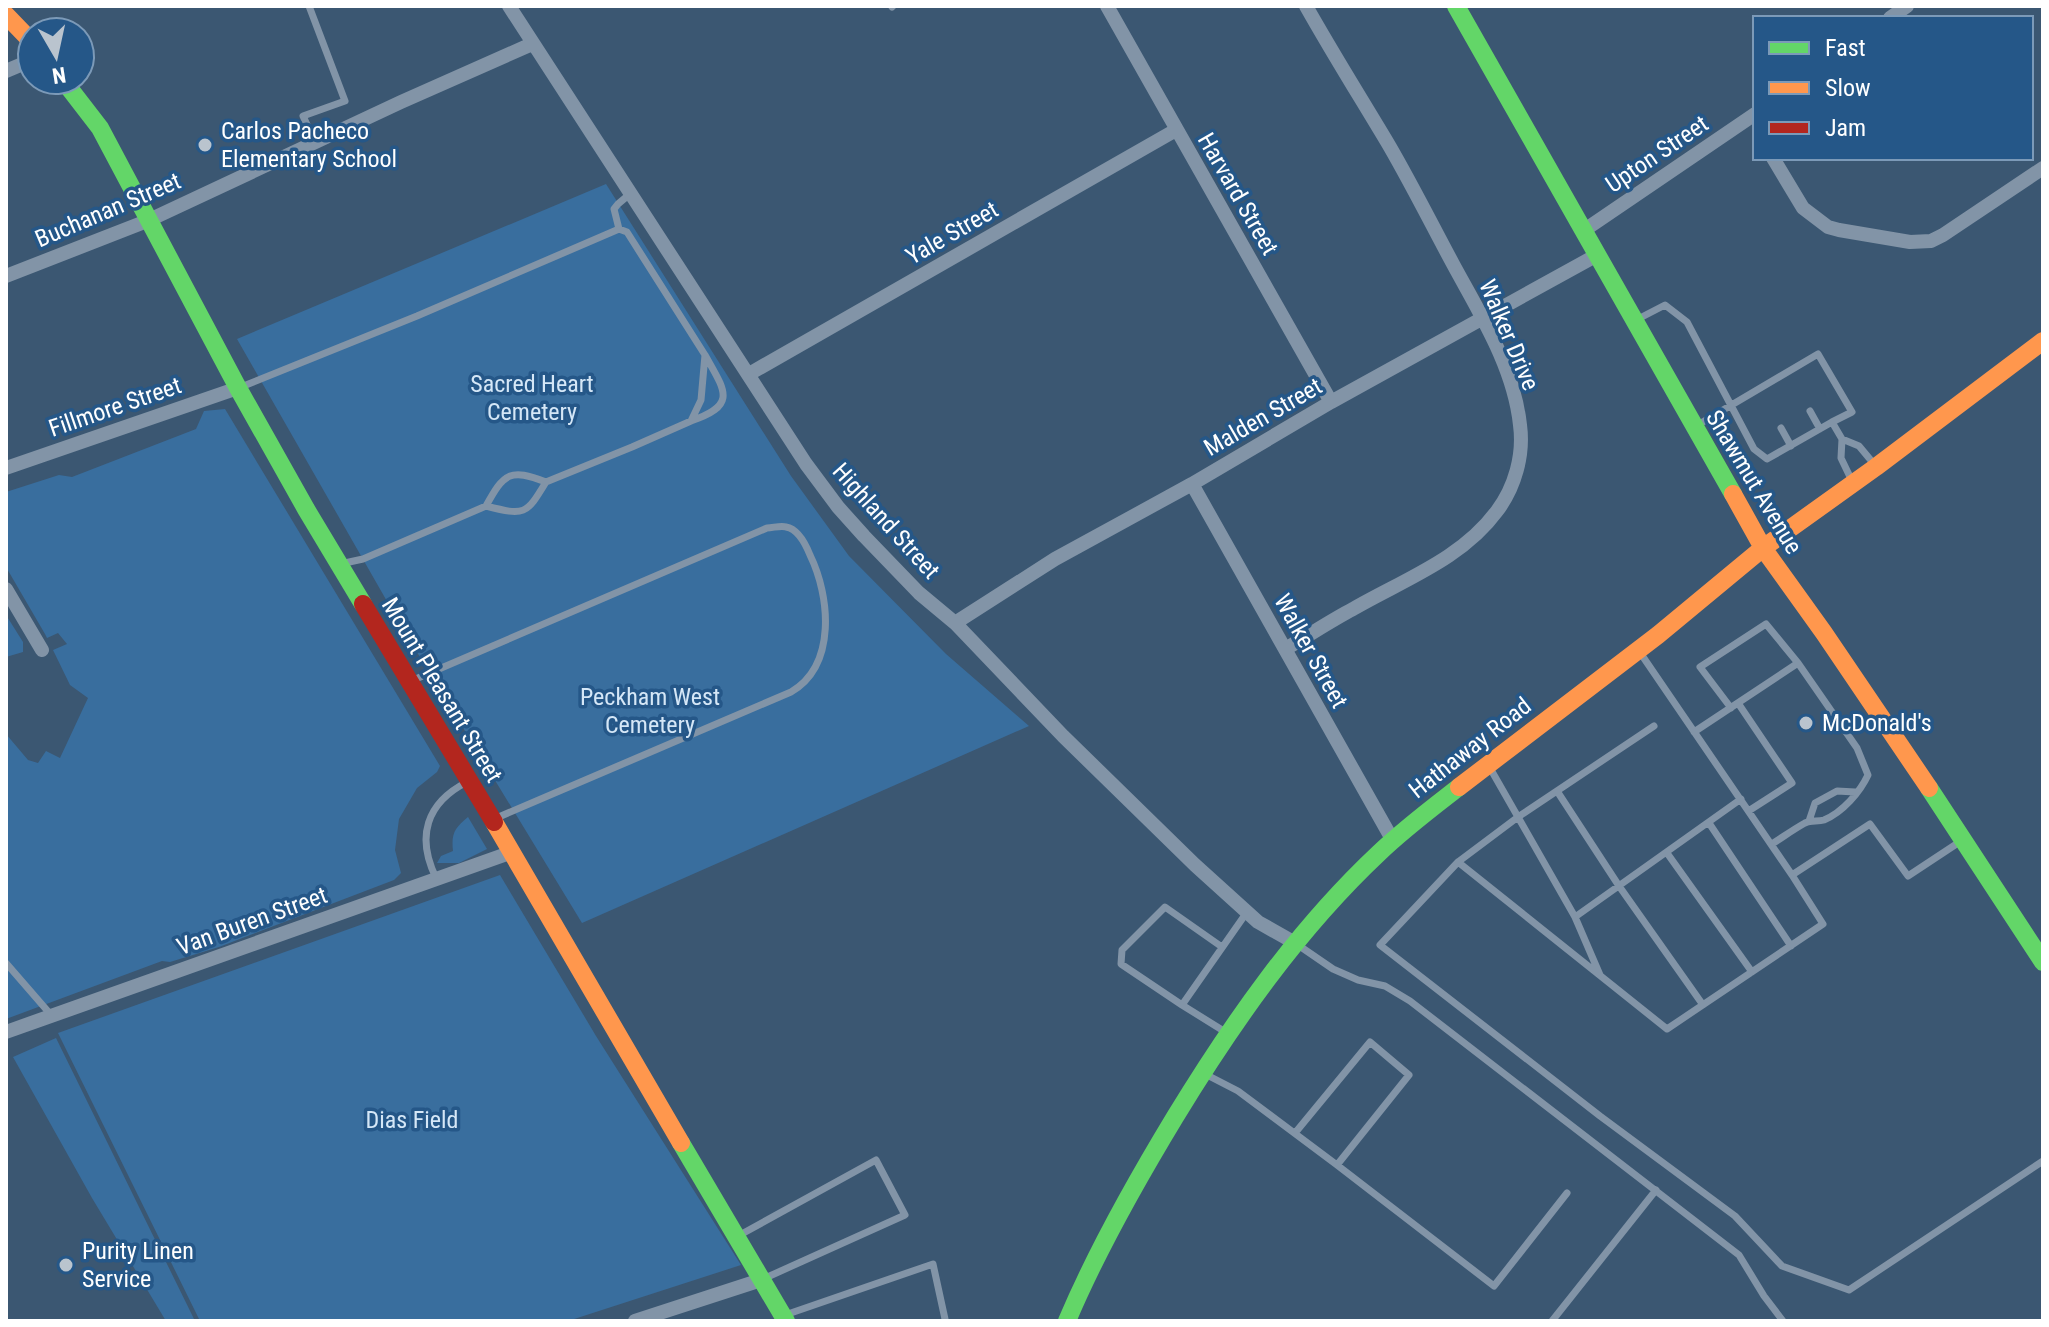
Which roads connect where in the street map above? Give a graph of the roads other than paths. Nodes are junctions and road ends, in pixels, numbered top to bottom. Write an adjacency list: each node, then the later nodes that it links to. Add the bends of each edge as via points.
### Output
1 (309, 6): 10 (lane, via 345,101 303,116)
2 (509, 6): 6 (street, Highland Street)
3 (1107, 6): 9 (street, Harvard Street)
4 (1306, 6): 19 (street, Walker Drive)
5 (1456, 6): 16 (main road, Shawmut Avenue)
6 (532, 44): 10 (street, Buchanan Street); 13 (street, Highland Street)
7 (75, 96): 14 (main road, Mount Pleasant Street, via 100,128)
8 (1753, 120): 16 (street, Upton Street)
9 (1176, 130): 24 (street, Yale Street); 29 (street, Harvard Street)
10 (315, 142): 14 (street, Buchanan Street)
11 (1774, 160): 12 (street, via 1797,201 1819,222 1910,242 1943,235)
12 (2043, 168)
13 (631, 193): 15 (lane, via 614,209); 24 (street, Highland Street)
14 (147, 221): 18 (street, Buchanan Street); 26 (main road, Mount Pleasant Street)
15 (619, 229): 22 (lane, via 627,232); 26 (lane)
16 (1583, 231): 17 (main road, Shawmut Avenue)
17 (1597, 255): 19 (street, Malden Street); 20 (main road, Shawmut Avenue)
18 (6, 276)
19 (1483, 319): 29 (street, Malden Street); 49 (street, Walker Drive, via 1514,393 1520,426 1519,461 1507,496 1458,550)
20 (1634, 321): 30 (lane, via 1665,305 1687,322); 34 (main road, Shawmut Avenue)
21 (2043, 341): 39 (main road, Hathaway Road)
22 (705, 355): 32 (lane, via 701,400); 32 (lane, via 721,383 721,406)
23 (1788, 372): 25 (lane); 27 (lane); 33 (lane, via 1818,354 1852,412)
24 (749, 374): 48 (street, Highland Street, via 838,507)
25 (1794, 382)
26 (238, 388): 40 (street, Fillmore Street); 46 (main road, Mount Pleasant Street)
27 (1759, 389): 28 (lane); 30 (lane)
28 (1765, 399)
29 (1331, 402): 43 (street, Malden Street)
30 (1731, 405): 34 (lane); 38 (lane, via 1754,449 1767,459)
31 (1810, 411): 36 (lane)
32 (691, 421): 41 (lane)
33 (1832, 422): 36 (lane); 37 (lane)
34 (1694, 427): 45 (main road, Shawmut Avenue)
35 (1781, 428): 38 (lane)
36 (1820, 429): 38 (lane)
37 (1842, 439): 39 (lane, via 1859,446); 42 (lane, via 1841,458)
38 (1791, 446)
39 (1876, 467): 42 (main road, Hathaway Road)
40 (6, 468)
41 (546, 482): 44 (lane, via 524,511); 44 (lane, via 527,474 509,476)
42 (1853, 483): 45 (main road, Hathaway Road)
43 (1192, 484): 48 (street, Malden Street, via 1055,559); 49 (street, Walker Street)
44 (486, 506): 46 (lane, via 363,559)
45 (1763, 548): 51 (main road, Hathaway Road); 68 (main road, Shawmut Avenue)
46 (338, 564): 53 (main road, Mount Pleasant Street)
47 (6, 589): 50 (street)
48 (955, 623): 76 (street, Highland Street, via 1054,727)
49 (1285, 649): 67 (street, Walker Street)
50 (42, 650)
51 (1638, 650): 56 (lane); 57 (main road, Hathaway Road)
52 (1798, 663): 54 (lane); 54 (lane, via 1766,624 1700,667); 60 (lane, via 1857,748 1868,775)
53 (409, 682): 58 (main road, Mount Pleasant Street); 64 (lane, via 767,528 787,527 805,545 826,605 821,654 804,684)
54 (1734, 706): 56 (lane); 62 (lane, via 1792,783)
55 (1654, 726): 59 (lane)
56 (1694, 732): 61 (lane)
57 (1488, 765): 63 (lane); 67 (main road, Hathaway Road)
58 (469, 781): 64 (main road, Mount Pleasant Street); 74 (lane, via 443,797 425,832)
59 (1557, 791): 63 (lane); 75 (lane)
60 (1855, 792): 65 (lane, via 1822,821); 65 (lane, via 1837,791 1815,803)
61 (1741, 799): 62 (lane); 66 (lane)
62 (1750, 810): 69 (lane)
63 (1518, 817): 72 (lane); 77 (lane)
64 (492, 820): 70 (main road, Mount Pleasant Street)
65 (1809, 821): 69 (lane)
66 (1709, 823): 71 (lane); 79 (lane)
67 (1392, 839): 78 (main road, Hathaway Road)
68 (1963, 840): 73 (lane, via 1908,876 1870,824); 81 (main road, Shawmut Avenue)
69 (1772, 844): 73 (lane)
70 (512, 852): 74 (street, Van Buren Street); 96 (main road, Mount Pleasant Street)
71 (1667, 853): 75 (lane); 83 (lane)
72 (1458, 862): 84 (lane); 92 (lane, via 1380,945 1735,1216 1782,1266 1849,1290)
73 (1792, 875): 79 (lane, via 1823,924)
74 (436, 879): 87 (street, Van Buren Street)
75 (1619, 886): 77 (lane); 86 (lane)
76 (1247, 912): 78 (street, Highland Street); 80 (lane)
77 (1575, 917): 84 (lane)
78 (1297, 944): 89 (main road, Hathaway Road); 94 (lane, via 1333,969 1385,986 1410,1001)
79 (1791, 946): 83 (lane)
80 (1222, 947): 85 (lane); 85 (lane, via 1165,907 1122,950 1121,964)
81 (2043, 962)
82 (6, 963): 87 (lane)
83 (1752, 972): 86 (lane)
84 (1601, 976): 86 (lane, via 1667,1029)
85 (1182, 1005): 89 (lane)
86 (1703, 1005)
87 (52, 1016): 88 (street, Van Buren Street)
88 (6, 1032)
89 (1229, 1034): 90 (main road, Hathaway Road)
90 (1203, 1073): 91 (lane, via 1238,1091); 102 (main road, Hathaway Road, via 1128,1197)
91 (1295, 1133): 93 (lane); 93 (lane, via 1370,1042 1409,1075)
92 (2043, 1161)
93 (1337, 1165): 95 (lane, via 1494,1286)
94 (1656, 1190): 103 (lane); 104 (lane, via 1739,1255)
95 (1567, 1193)
96 (737, 1237): 97 (main road, Mount Pleasant Street); 97 (lane, via 876,1160 905,1215)
97 (761, 1280): 98 (street); 99 (main road, Mount Pleasant Street)
98 (662, 1317): 100 (street)
99 (785, 1318): 101 (lane, via 933,1264)
100 (635, 1321)
101 (944, 1321)
102 (1067, 1321)
103 (1552, 1321)
104 (1783, 1321)

